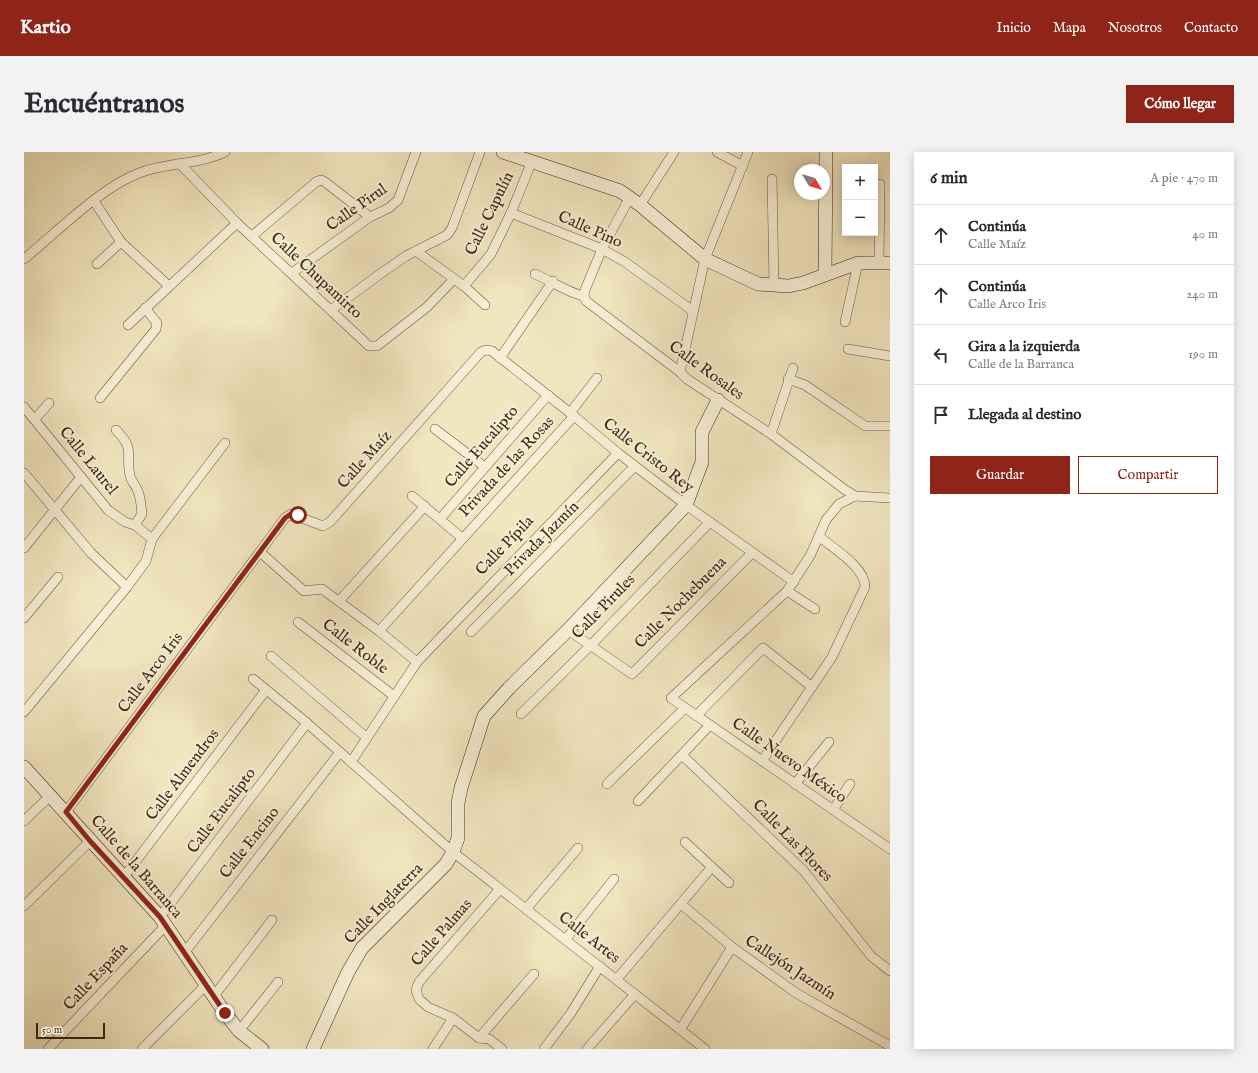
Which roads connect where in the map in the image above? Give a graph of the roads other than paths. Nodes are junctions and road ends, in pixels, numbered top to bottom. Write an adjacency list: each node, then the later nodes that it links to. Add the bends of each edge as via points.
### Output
1 (225, 152): 9 (street)
2 (416, 152): 18 (street, Calle Pirul, via 398,200 389,208)
3 (480, 152): 23 (street, via 452,228 447,235)
4 (503, 152): 10 (street)
5 (674, 152): 16 (street)
6 (717, 152): 12 (street)
7 (748, 152): 12 (street)
8 (826, 152): 31 (street)
9 (200, 156): 11 (street)
10 (532, 161): 16 (street, via 620,191); 17 (street, Calle Capulín)
11 (180, 164): 15 (street, via 160,166 137,174); 19 (street)
12 (743, 166): 24 (street)
13 (772, 179): 36 (street)
14 (880, 184): 26 (street)
15 (94, 201): 21 (street); 25 (street)
16 (635, 201): 22 (street); 24 (street)
17 (511, 213): 22 (street, Calle Pino); 35 (street, Calle Capulín, via 490,254)
18 (370, 217): 20 (street, Calle Chupamirto, via 321,180); 29 (street, Calle Pirul)
19 (237, 223): 20 (street); 34 (street)
20 (252, 236): 29 (street, Calle Chupamirto)
21 (121, 242): 28 (street); 34 (street)
22 (602, 249): 37 (street); 41 (street, Calle Pino, via 625,262)
23 (416, 251): 32 (street); 40 (street)
24 (705, 258): 36 (street, via 758,284); 41 (street)
25 (24, 259)
26 (884, 262): 27 (street)
27 (858, 263): 31 (street); 42 (street)
28 (97, 264)
29 (292, 273): 40 (street, Calle Chupamirto)
30 (535, 274): 33 (street)
31 (825, 274): 36 (street, via 803,283)
32 (454, 279): 35 (street); 40 (street, Calle Chupamirto, via 427,307 377,346 366,344)
33 (553, 281): 37 (street); 47 (street)
34 (169, 286): 39 (street)
35 (464, 286): 38 (street)
36 (774, 286)
37 (584, 296): 49 (street, Calle Rosales, via 586,301)
38 (485, 305)
39 (145, 308): 43 (street); 53 (street, via 157,323 156,329)
40 (331, 310)
41 (693, 311): 49 (street)
42 (845, 322)
43 (128, 325)
44 (848, 349): 46 (street)
45 (486, 350): 47 (street, Calle Cristo Rey); 82 (street, Calle Maíz, via 330,522 323,526 291,514 285,518)
46 (890, 356)
47 (500, 358): 52 (street, Calle Cristo Rey)
48 (793, 368): 51 (street)
49 (680, 372): 54 (street, Calle Rosales)
50 (598, 378): 57 (street, Privada de las Rosas)
51 (788, 379): 59 (street, via 814,391 865,426); 62 (street)
52 (548, 395): 57 (street, Calle Cristo Rey); 66 (street, Calle Eucalipto)
53 (100, 398)
54 (718, 400): 62 (street, Calle Rosales); 72 (street, via 702,432 702,462)
55 (49, 403): 58 (street)
56 (24, 407): 58 (street, Calle Laurel)
57 (572, 414): 64 (street, Calle Cristo Rey); 79 (street, Privada de las Rosas)
58 (35, 419): 68 (street, Calle Laurel)
59 (890, 426)
60 (435, 429): 66 (street)
61 (116, 430): 77 (street, via 127,441 130,476 140,500 142,514)
62 (771, 434): 70 (street, Calle Rosales)
63 (226, 443): 80 (street)
64 (618, 453): 65 (street, Calle Cristo Rey); 97 (street, Calle Pípila)
65 (635, 466): 72 (street, Calle Cristo Rey); 94 (street, Privada Jazmín)
66 (485, 467): 75 (street, Calle Eucalipto)
67 (24, 473): 74 (street)
68 (81, 477): 74 (street); 77 (street, Calle Laurel, via 108,510 125,522)
69 (412, 496): 73 (street)
70 (855, 496): 71 (street); 78 (street, via 839,504 826,520)
71 (890, 498)
72 (686, 505): 76 (street, Calle Cristo Rey); 92 (street)
73 (424, 506): 75 (street); 88 (street)
74 (55, 509): 81 (street); 86 (street, via 91,553)
75 (440, 519): 79 (street)
76 (710, 522): 83 (street, Calle Cristo Rey); 95 (street, Calle Pirules)
77 (135, 525): 80 (street, Calle Laurel)
78 (820, 537): 85 (street); 99 (street, via 858,568 865,580 865,587 832,657)
79 (462, 538): 93 (street)
80 (152, 539): 86 (street, via 146,561)
81 (24, 548)
82 (260, 552): 88 (street, via 304,591 320,588); 121 (street, Calle Arco Iris)
83 (752, 553): 85 (street, Calle Cristo Rey); 95 (street, Calle Nochebuena, via 632,674)
84 (58, 577): 90 (street)
85 (794, 582): 87 (street)
86 (127, 586): 103 (street)
87 (787, 591): 89 (street); 102 (street, Calle Nuevo México, via 671,698)
88 (339, 601): 93 (street)
89 (815, 609)
90 (24, 618)
91 (298, 622): 101 (street, Calle Roble)
92 (568, 630): 95 (street); 127 (street, Calle Pirules, via 509,688 479,725 461,788 458,803 458,838)
93 (380, 631): 97 (street)
94 (471, 632)
95 (591, 645): 104 (street, Calle Pirules)
96 (271, 656): 108 (street)
97 (417, 662): 101 (street)
98 (253, 679): 100 (street)
99 (812, 687): 105 (street, via 763,648); 112 (street)
100 (266, 690): 106 (street); 129 (street, Calle Almendros)
101 (394, 696): 108 (street)
102 (684, 708): 105 (street, Calle Nuevo México); 115 (street)
103 (24, 712)
104 (521, 714)
105 (696, 716): 107 (street, Calle Nuevo México)
106 (308, 724): 110 (street); 137 (street, Calle Eucalipto)
107 (710, 725): 111 (street); 112 (street, Calle Nuevo México)
108 (366, 738): 113 (street)
109 (829, 742): 116 (street)
110 (340, 752): 113 (street); 140 (street, Calle Encino)
111 (682, 755): 119 (street); 142 (street, Calle Las Flores, via 803,870 871,956)
112 (762, 761): 116 (street, Calle Nuevo México)
113 (351, 762): 127 (street)
114 (24, 767): 118 (street, Calle de la Barranca)
115 (607, 784)
116 (795, 784): 120 (street, Calle Nuevo México)
117 (850, 784): 120 (street)
118 (51, 795): 121 (street, Calle de la Barranca); 122 (street)
119 (638, 801)
120 (833, 810): 126 (street, Calle Nuevo México)
121 (66, 812): 123 (street, Calle de la Barranca)
122 (24, 821)
123 (90, 841): 129 (street, Calle de la Barranca); 134 (street)
124 (685, 842): 128 (street)
125 (578, 848): 135 (street)
126 (890, 849)
127 (453, 852): 132 (street, Calle Artes); 157 (street, Calle Inglaterra, via 446,864 362,948)
128 (711, 868): 131 (street); 133 (street)
129 (123, 878): 137 (street, Calle de la Barranca)
130 (614, 879): 138 (street)
131 (729, 883)
132 (500, 889): 135 (street, Calle Artes); 149 (street, Calle Palmas, via 419,982 416,990 419,999 428,1007)
133 (681, 904): 139 (street, Callejón Jazmín); 144 (street)
134 (24, 906)
135 (526, 909): 138 (street, Calle Artes)
136 (272, 920): 148 (street)
137 (163, 921): 140 (street, Calle de la Barranca); 154 (street, Calle España)
138 (566, 939): 141 (street, Calle Artes)
139 (732, 947): 150 (street); 153 (street, Callejón Jazmín, via 796,993)
140 (185, 952): 146 (street, Calle de la Barranca)
141 (600, 966): 144 (street, Calle Artes); 160 (street, via 571,1013)
142 (890, 971)
143 (534, 974): 152 (street)
144 (617, 979): 147 (street, Calle Artes)
145 (278, 982): 151 (street)
146 (206, 985): 148 (street, Calle de la Barranca); 155 (street)
147 (635, 994): 150 (street, Calle Artes); 161 (street)
148 (214, 996): 151 (street, Calle de la Barranca)
149 (452, 1018): 152 (street, Calle Palmas); 158 (street)
150 (680, 1030): 162 (street, Calle Artes)
151 (239, 1031): 156 (street, Calle de la Barranca)
152 (479, 1038): 159 (street, Calle Palmas, via 489,1039)
153 (890, 1046)
154 (48, 1049)
155 (142, 1049)
156 (262, 1049)
157 (313, 1049)
158 (433, 1049)
159 (502, 1049)
160 (544, 1049)
161 (588, 1049)
162 (705, 1049)

